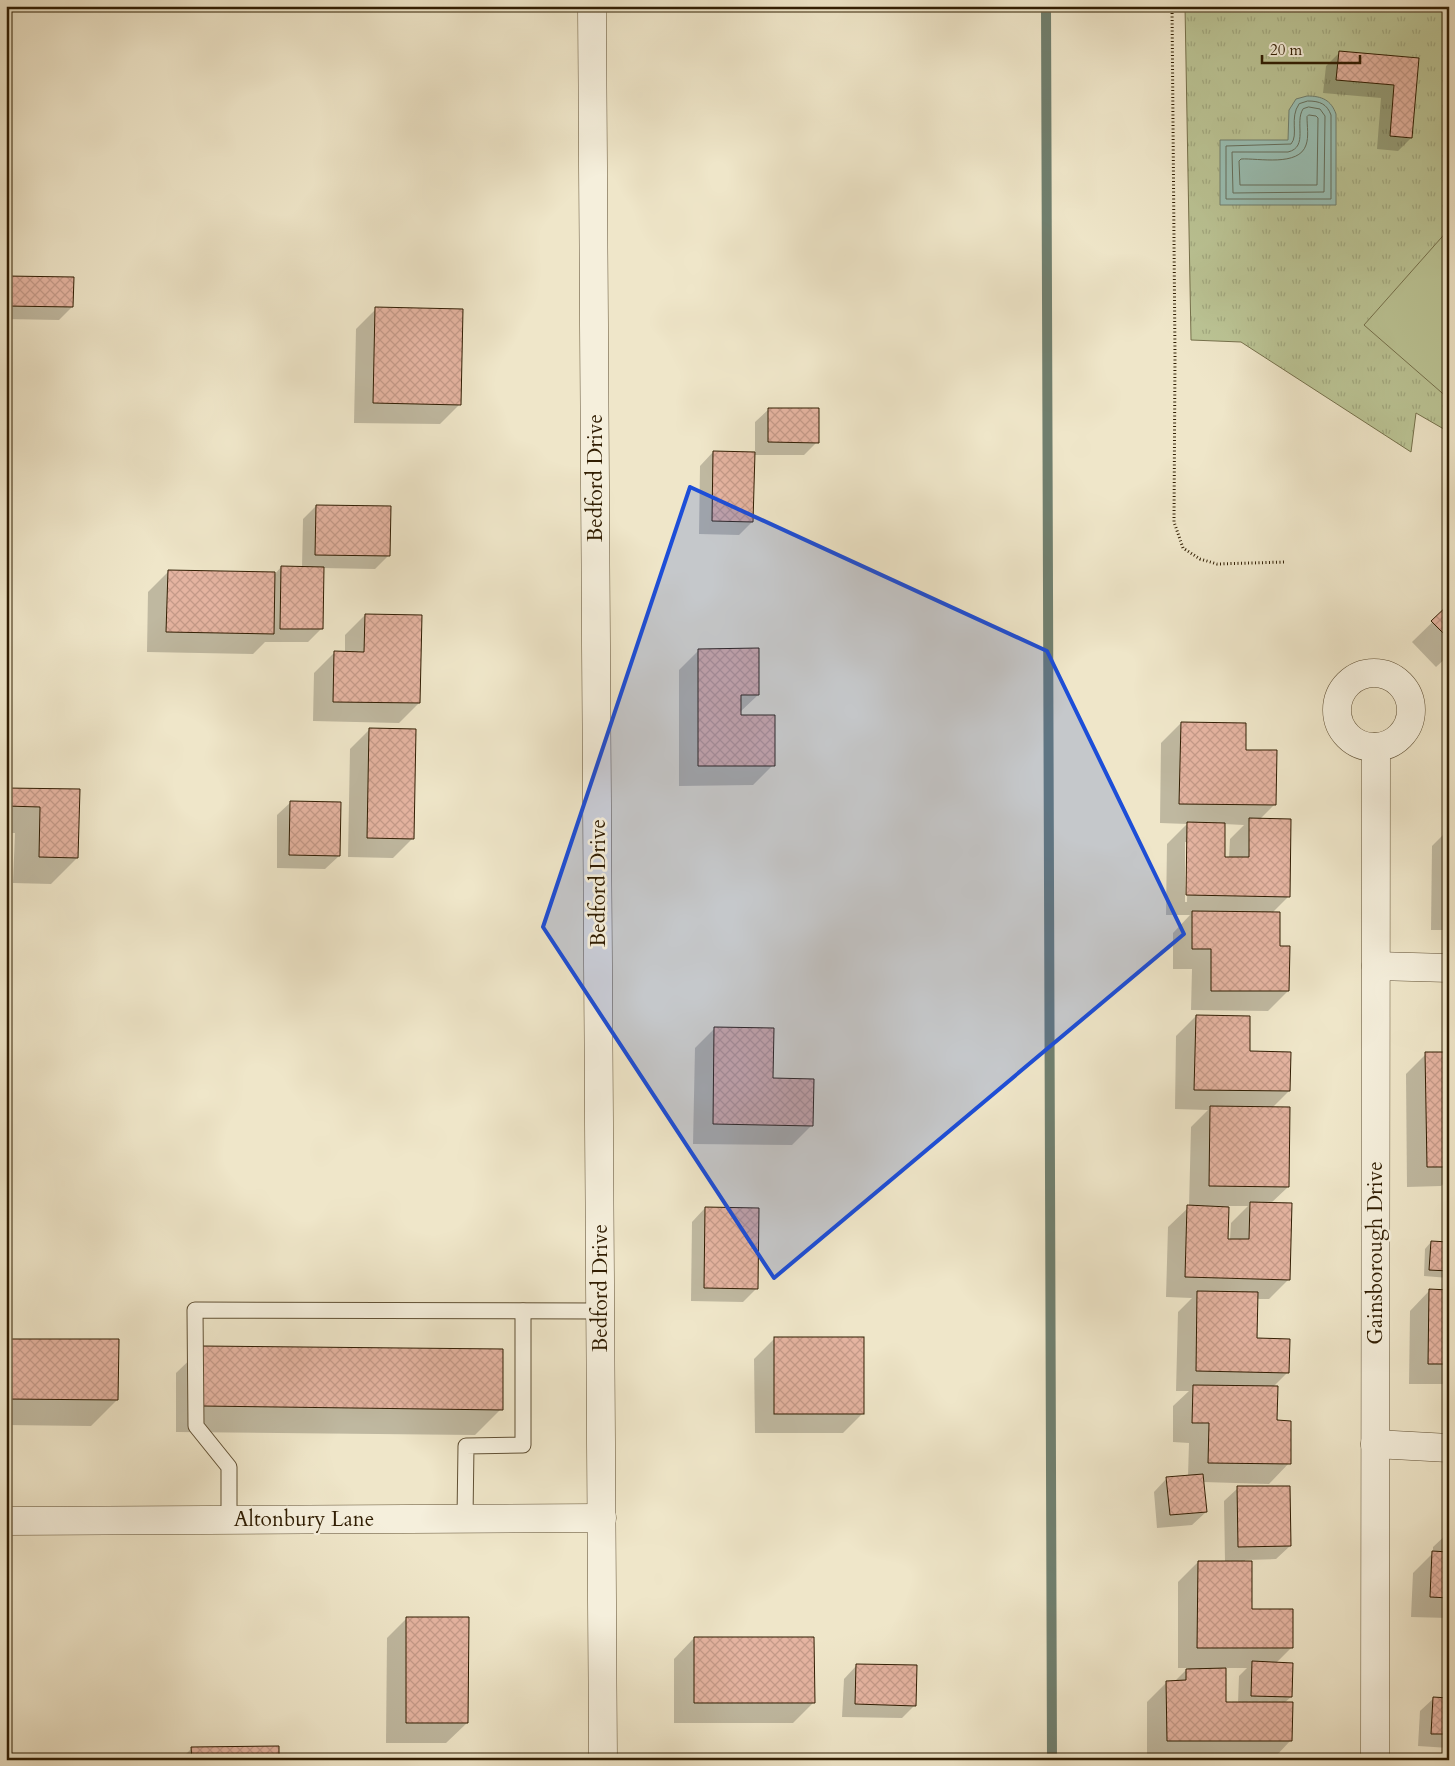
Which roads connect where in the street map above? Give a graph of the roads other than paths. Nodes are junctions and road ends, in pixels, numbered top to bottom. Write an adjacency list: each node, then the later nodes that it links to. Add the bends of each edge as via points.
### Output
1 (592, 6): 6 (street, Bedford Drive)
2 (1376, 747): 3 (street, Gainsborough Drive)
3 (1376, 966): 4 (street); 7 (street, Gainsborough Drive)
4 (1449, 968)
5 (523, 1311): 6 (lane); 9 (lane, via 523,1445 466,1446); 11 (lane, via 195,1310 196,1426 228,1467)
6 (600, 1311): 10 (street, Bedford Drive)
7 (1375, 1444): 8 (street); 14 (street, Gainsborough Drive)
8 (1449, 1448)
9 (465, 1518): 10 (street, Altonbury Lane); 11 (street, Altonbury Lane)
10 (602, 1518): 13 (street, Bedford Drive)
11 (229, 1520): 12 (street, Altonbury Lane)
12 (6, 1521)
13 (603, 1760)
14 (1375, 1760)

